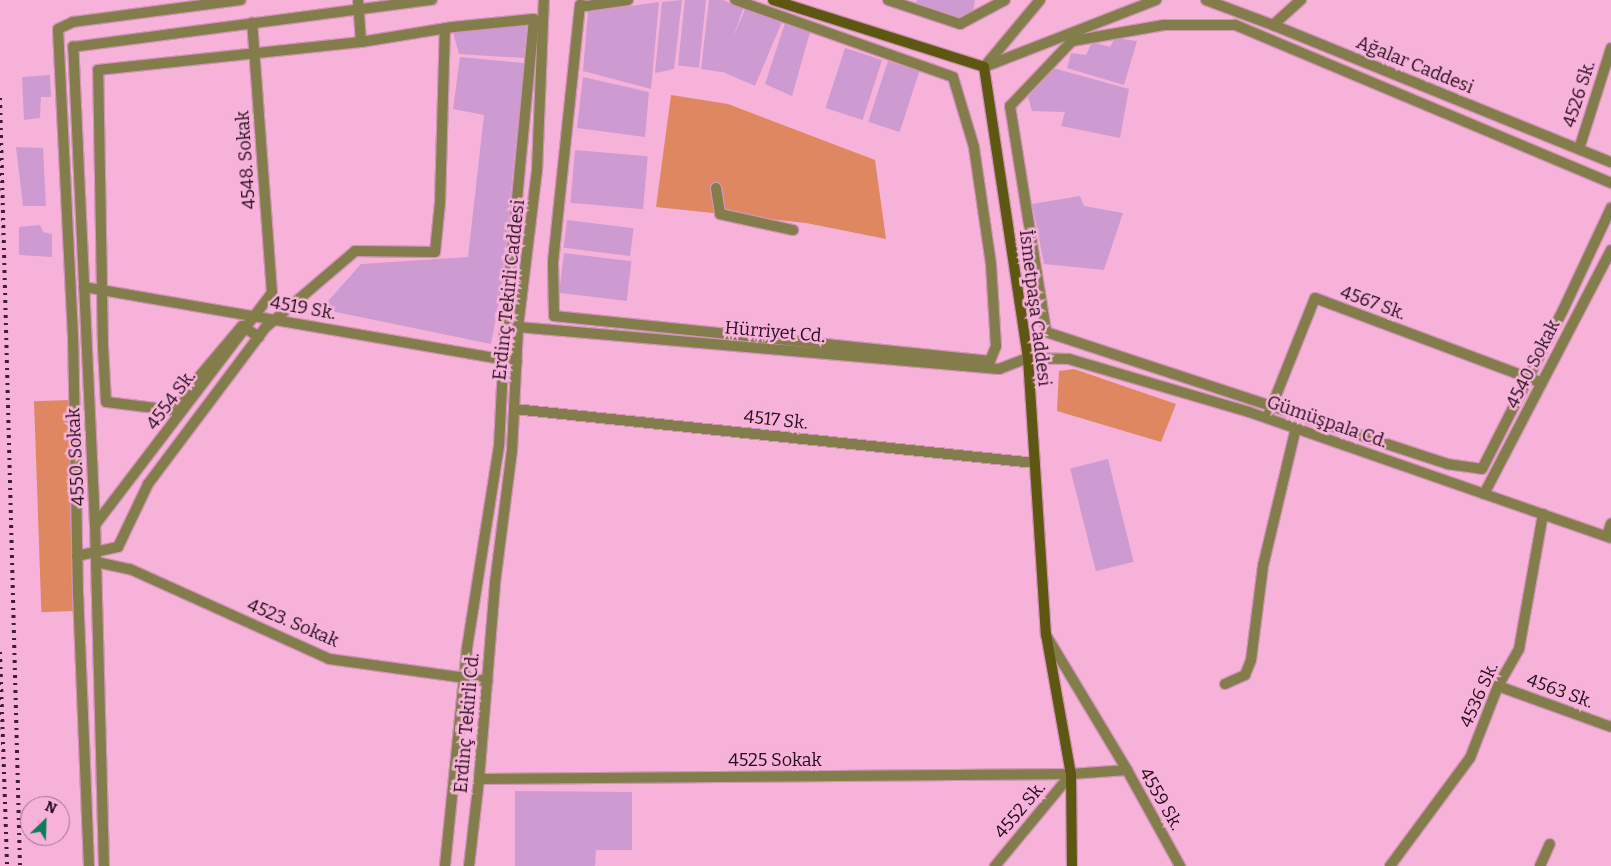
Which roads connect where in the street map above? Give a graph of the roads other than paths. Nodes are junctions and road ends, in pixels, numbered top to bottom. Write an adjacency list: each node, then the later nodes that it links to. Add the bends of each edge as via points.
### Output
1 (241, 0): 51 (street, via 73,22 58,29 73,336)
2 (432, 0): 13 (street)
3 (544, 0): 33 (street, Erdinç Tekirli Caddesi, via 537,171)
4 (628, 0): 5 (street, via 580,5 553,262 554,316 990,361 996,346 992,264 974,147 953,77)
5 (735, 0)
6 (773, 0): 20 (main road)
7 (888, 0): 8 (street, via 960,24)
8 (1005, 0)
9 (1040, 0): 20 (street)
10 (1156, 0): 20 (street)
11 (1206, 0): 15 (street, Ağalar Caddesi)
12 (1301, 0): 15 (street)
13 (358, 5): 14 (street); 17 (street)
14 (252, 24): 19 (street, 4548. Sokak); 28 (street, 4550. Sokak, via 73,47)
15 (1273, 25): 21 (street, Ağalar Caddesi)
16 (445, 28): 17 (street); 32 (street, via 440,203 435,252 355,252); 37 (street, via 534,19)
17 (361, 42): 19 (street)
18 (1611, 48): 21 (street, 4526 Sk.)
19 (254, 54): 29 (street, via 98,70); 30 (street, 4548. Sokak)
20 (984, 67): 36 (main road, İsmetpaşa Caddesi)
21 (1579, 149): 22 (street, Ağalar Caddesi)
22 (1611, 162)
23 (1611, 183): 41 (street, via 1235,25 1164,25 1072,41 1010,106 1046,332)
24 (716, 188): 26 (street, via 720,214)
25 (1611, 208): 39 (street)
26 (793, 230)
27 (1611, 250): 40 (street, 4540 Sokak)
28 (84, 287): 29 (street, 4519 Sk.); 49 (street, 4550. Sokak)
29 (102, 290): 31 (street, 4519 Sk.); 34 (street, via 106,402 171,410 242,326)
30 (272, 293): 31 (street, 4554 Sk.)
31 (256, 316): 32 (street, 4519 Sk.); 34 (street, 4554 Sk.)
32 (276, 319): 35 (street); 37 (street, 4519 Sk.)
33 (518, 327): 36 (street, Hürriyet Cd., via 999,368); 38 (street, Erdinç Tekirli Caddesi)
34 (246, 328): 35 (street); 49 (street, 4554 Sk.)
35 (259, 337): 52 (street, via 148,484 118,547)
36 (1028, 358): 43 (street, Gümüşpala Cd., via 1069,359); 45 (main road, İsmetpaşa Caddesi)
37 (503, 360): 38 (street, 4519 Sk.); 55 (street, via 499,446)
38 (517, 362): 42 (street, Erdinç Tekirli Caddesi)
39 (1528, 378): 40 (street, 4567 Sk.); 41 (street, via 1482,469 1447,464); 41 (street, 4567 Sk., via 1315,298)
40 (1542, 383): 46 (street, 4540 Sokak)
41 (1272, 405): 43 (street, 4567 Sk.)
42 (514, 409): 45 (street, 4517 Sk.); 53 (street, Erdinç Tekirli Caddesi, via 512,451)
43 (1267, 418): 44 (street, Gümüşpala Cd.)
44 (1296, 428): 46 (street, Gümüşpala Cd.); 57 (street, via 1263,566 1251,660 1244,675)
45 (1035, 463): 54 (main road, İsmetpaşa Caddesi)
46 (1484, 494): 47 (street, Gümüşpala Cd.)
47 (1543, 514): 50 (street, Gümüşpala Cd.); 58 (street, 4536 Sk., via 1519,649)
48 (1611, 524): 50 (street)
49 (95, 526): 52 (street, 4550. Sokak)
50 (1609, 537)
51 (77, 556): 52 (street); 64 (street)
52 (96, 557): 55 (street, 4523. Sokak, via 130,569 330,659); 65 (street, 4550. Sokak)
53 (495, 583): 56 (street, Erdinç Tekirli Cd.)
54 (1046, 634): 60 (street); 61 (main road, İsmetpaşa Caddesi)
55 (464, 677): 56 (street, 4523. Sokak); 66 (street)
56 (487, 681): 62 (street, Erdinç Tekirli Cd.)
57 (1225, 684)
58 (1498, 686): 59 (street, 4563 Sk.); 71 (street, 4536 Sk., via 1470,758)
59 (1611, 727)
60 (1126, 770): 61 (street, 4559 Sk.); 70 (street, 4559 Sk.)
61 (1071, 774): 62 (street, 4525 Sokak); 68 (street, 4552 Sk.); 69 (main road, İsmetpaşa Caddesi)
62 (479, 779): 67 (street, Erdinç Tekirli Cd.)
63 (1550, 844): 72 (street)
64 (89, 866)
65 (104, 866)
66 (445, 866)
67 (469, 866)
68 (995, 866)
69 (1072, 866)
70 (1180, 866)
71 (1390, 866)
72 (1540, 866)

